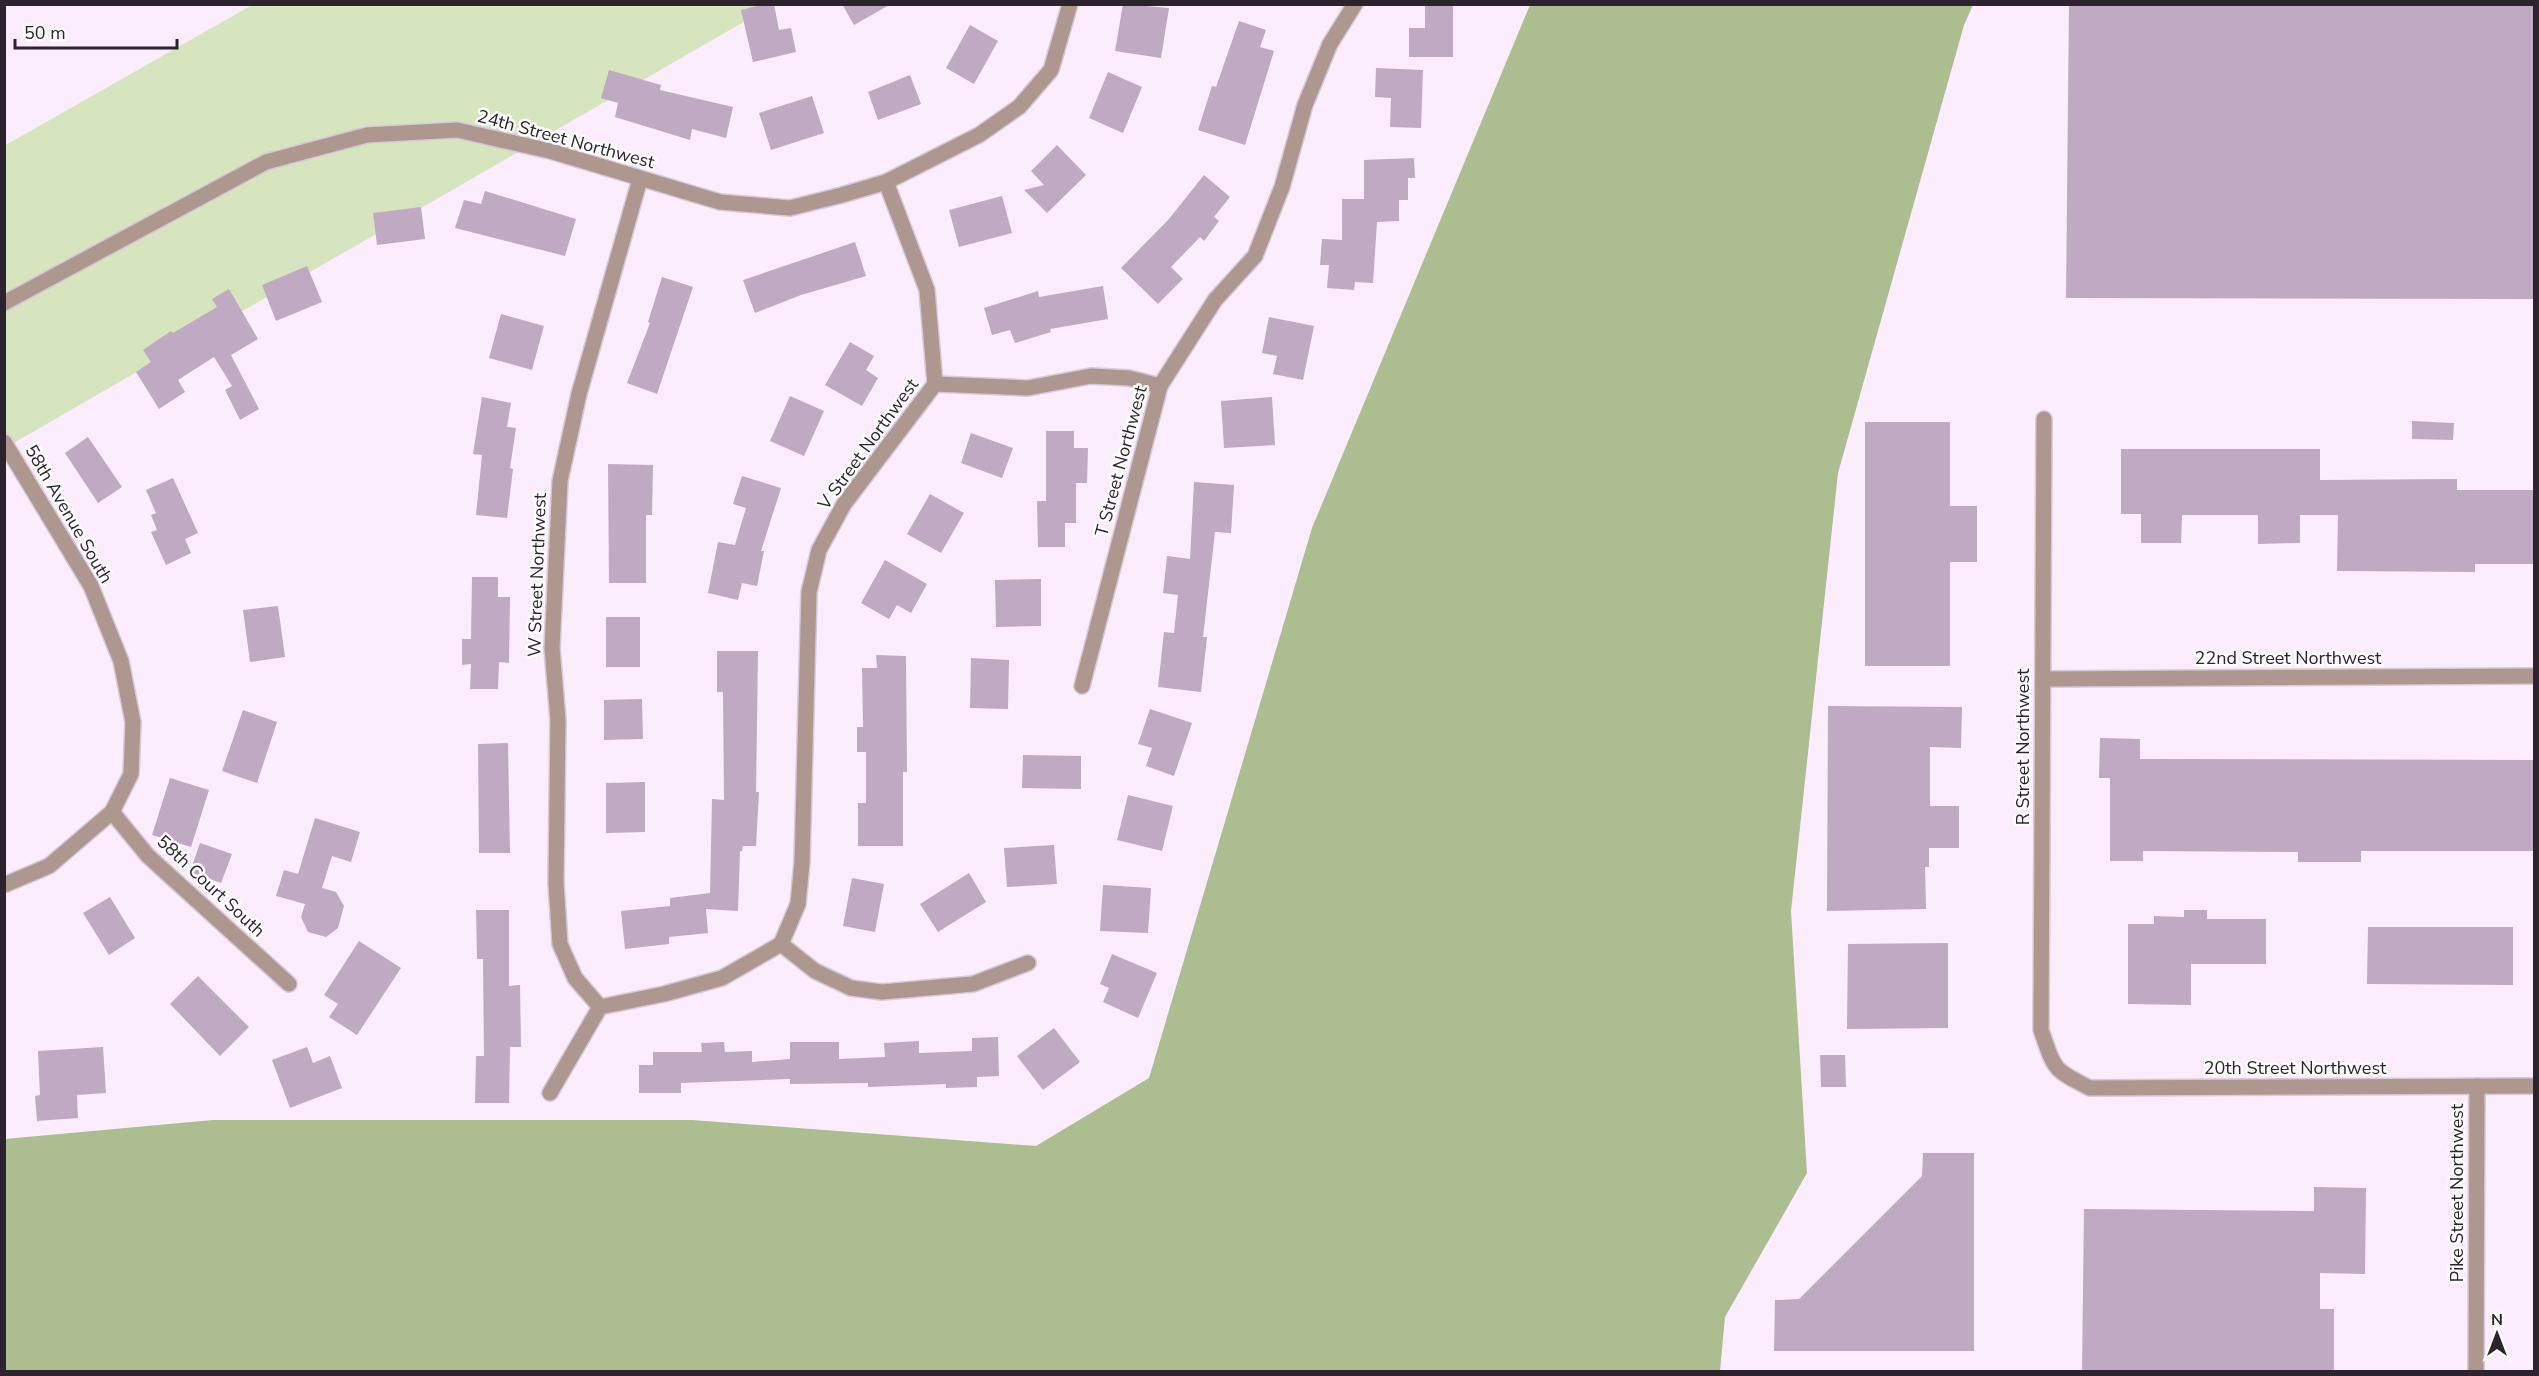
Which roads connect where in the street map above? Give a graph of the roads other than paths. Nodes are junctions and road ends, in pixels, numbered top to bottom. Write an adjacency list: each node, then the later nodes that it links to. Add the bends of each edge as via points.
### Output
1 (1355, 4): 7 (street, T Street Northwest, via 1330,44 1305,105 1282,187 1255,256 1215,300)
2 (1070, 8): 4 (street, 24th Street Northwest, via 1051,70 1019,107 979,135)
3 (640, 178): 4 (street, 24th Street Northwest, via 720,202 790,208); 5 (street, 24th Street Northwest, via 457,130 367,135 266,162); 18 (street, W Street Northwest, via 579,394 560,481 552,648 558,720 556,883 560,944 575,978)
4 (886, 182): 6 (street, V Street Northwest, via 927,290)
5 (4, 303)
6 (935, 384): 7 (street, via 1028,388 1090,376 1128,378); 15 (street, V Street Northwest, via 844,504 819,550 809,592 798,904)
7 (1160, 386): 12 (street, T Street Northwest)
8 (2044, 419): 11 (street, R Street Northwest)
9 (4, 442): 13 (street, 58th Avenue South, via 91,586 121,661 133,722 131,774)
10 (2535, 676): 11 (street, 22nd Street Northwest)
11 (2043, 679): 19 (street, R Street Northwest, via 2041,1030)
12 (1082, 686)
13 (112, 812): 14 (street, via 49,866); 17 (street, 58th Court South, via 148,856)
14 (4, 885)
15 (781, 944): 16 (street, via 815,971 851,988 882,992 973,984); 18 (street, via 722,978)
16 (1028, 963)
17 (289, 984)
18 (600, 1007): 22 (street)
19 (2059, 1073): 20 (street, 20th Street Northwest, via 2090,1088)
20 (2477, 1086): 21 (street, 20th Street Northwest); 23 (street, Pike Street Northwest)
21 (2535, 1086)
22 (550, 1093)
23 (2476, 1371)

